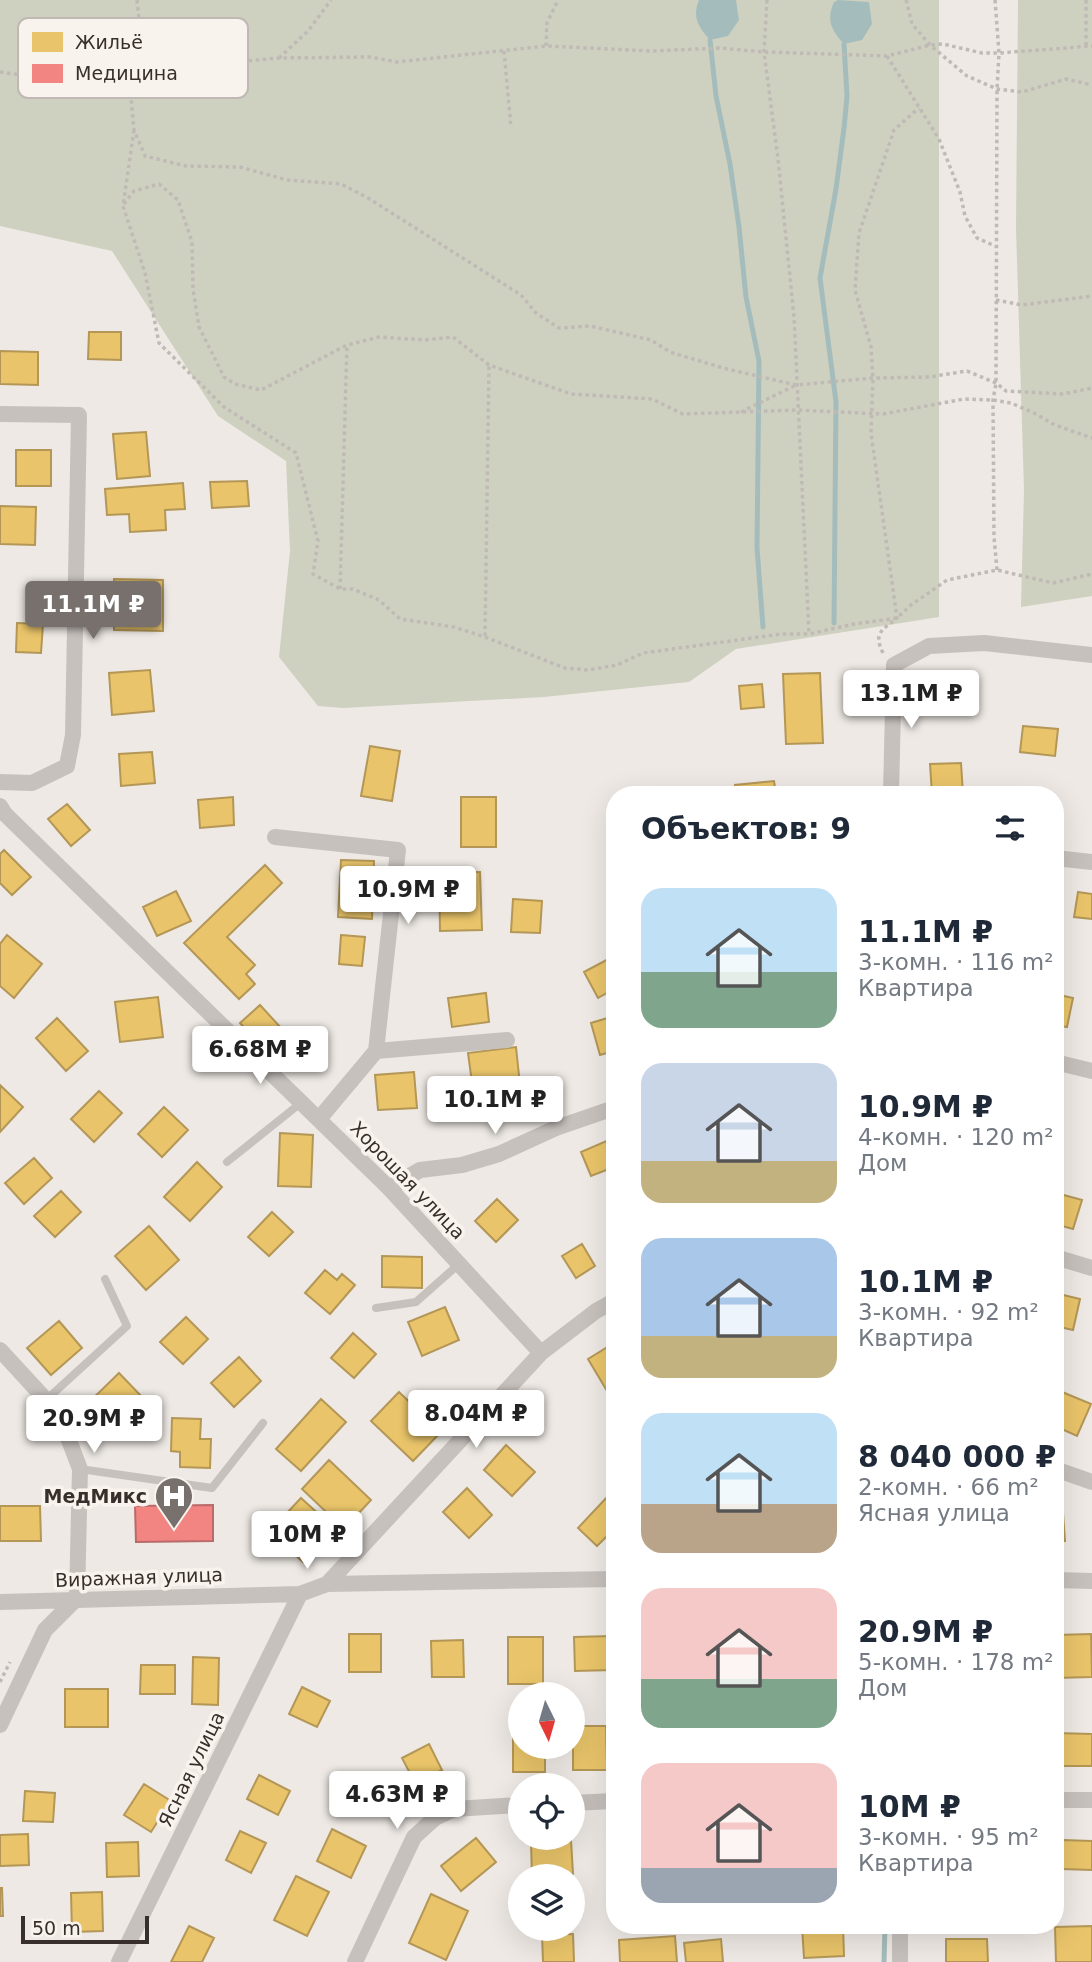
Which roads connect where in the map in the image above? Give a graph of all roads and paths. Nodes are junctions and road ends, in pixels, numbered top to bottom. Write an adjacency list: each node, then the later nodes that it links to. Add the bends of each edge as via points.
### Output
1 (136, 0): 8 (path)
2 (331, 0): 17 (path, via 308,31)
3 (558, 0): 10 (path, via 547,23)
4 (767, 0): 14 (path)
5 (906, 0): 9 (path, via 912,24)
6 (995, 0): 15 (path)
7 (1086, 0): 12 (path)
8 (139, 18)
9 (930, 45): 15 (path); 16 (path); 22 (path, via 967,76)
10 (546, 46): 13 (path); 14 (path)
11 (1092, 46): 12 (path)
12 (1086, 47): 15 (path)
13 (504, 51): 17 (path, via 397,62 370,57); 25 (path)
14 (764, 52): 16 (path); 35 (path, via 793,303)
15 (999, 53): 22 (path)
16 (887, 56): 24 (path)
17 (279, 58): 18 (path)
18 (248, 61)
19 (0, 72): 20 (path)
20 (18, 74)
21 (1092, 85): 22 (path, via 1066,79 1022,92)
22 (997, 89): 28 (path)
23 (131, 98): 26 (path)
24 (919, 108): 28 (path, via 939,139 977,238); 33 (path, via 894,130 859,233 855,289)
25 (511, 127)
26 (134, 130): 27 (path); 35 (path, via 145,156 186,166 240,167 287,180 341,184 521,295 536,313 559,328 590,326 651,340 670,352)
27 (123, 206): 31 (path, via 134,191 159,184 178,200 192,242 192,289 199,327 224,377 235,384 261,390); 45 (path, via 145,273 159,343 224,407 296,453 318,541 313,574)
28 (995, 246): 30 (path)
29 (1092, 296): 30 (path, via 1022,305)
30 (996, 300): 34 (path)
31 (347, 345): 32 (path, via 379,337 453,337); 45 (path)
32 (489, 365): 39 (path, via 571,394 652,400 683,414); 48 (path)
33 (873, 378): 34 (path, via 967,371); 35 (path); 41 (path)
34 (996, 383): 36 (path, via 1006,391 1042,394); 37 (path)
35 (796, 385): 38 (path); 39 (path)
36 (1092, 388)
37 (993, 400): 41 (path, via 964,399); 42 (path, via 1011,403); 43 (path)
38 (797, 410): 39 (path); 41 (path); 47 (path)
39 (739, 412)
40 (0, 414): 51 (street, via 79,415 73,735 67,766 32,783)
41 (872, 414): 46 (path)
42 (1092, 438)
43 (997, 570): 44 (path, via 1053,583); 46 (path, via 947,580)
44 (1092, 574)
45 (340, 589): 48 (path, via 354,589 379,600 400,619)
46 (897, 618): 47 (path); 50 (path, via 880,631 877,642)
47 (809, 634): 48 (path, via 643,653 617,665 588,670 565,668)
48 (485, 636)
49 (1092, 655): 50 (street, via 984,643 929,646)
50 (894, 665): 52 (street)
51 (0, 782)
52 (891, 786)
53 (0, 806): 61 (street, Хорошая улица)
54 (275, 837): 58 (street, via 398,850)
55 (1064, 859): 56 (street)
56 (1092, 862)
57 (507, 1040): 58 (street)
58 (376, 1051): 63 (street)
59 (1064, 1064): 60 (street)
60 (1092, 1071)
61 (302, 1102): 63 (street, Хорошая улица); 64 (lane)
62 (606, 1111): 65 (street, via 499,1154 421,1170)
63 (319, 1119): 65 (street, Хорошая улица)
64 (227, 1162)
65 (389, 1188): 67 (street, Хорошая улица)
66 (1064, 1260): 68 (street)
67 (459, 1264): 71 (lane, via 416,1302); 73 (street, Хорошая улица)
68 (1092, 1268)
69 (105, 1279): 74 (lane, via 127,1326)
70 (606, 1305): 73 (street)
71 (376, 1308)
72 (0, 1350): 74 (street)
73 (541, 1353): 82 (street)
74 (47, 1399): 76 (street, via 62,1422)
75 (263, 1423): 76 (lane, via 212,1488)
76 (80, 1469): 84 (street)
77 (1064, 1472): 78 (street)
78 (1092, 1482)
79 (606, 1578): 82 (street, Виражная улица)
80 (1064, 1580): 81 (street)
81 (1092, 1581)
82 (327, 1584): 83 (street, Виражная улица)
83 (300, 1594): 84 (street, Виражная улица); 93 (street, Ясная улица)
84 (77, 1598): 85 (street, Виражная улица); 86 (street, via 45,1630)
85 (0, 1602)
86 (0, 1725)
87 (1064, 1800): 88 (street)
88 (1092, 1800)
89 (606, 1801): 90 (street)
90 (585, 1802)
91 (508, 1806): 94 (street, via 454,1809 435,1818 414,1837)
92 (900, 1934): 95 (street)
93 (119, 1962)
94 (355, 1962)
95 (900, 1962)

